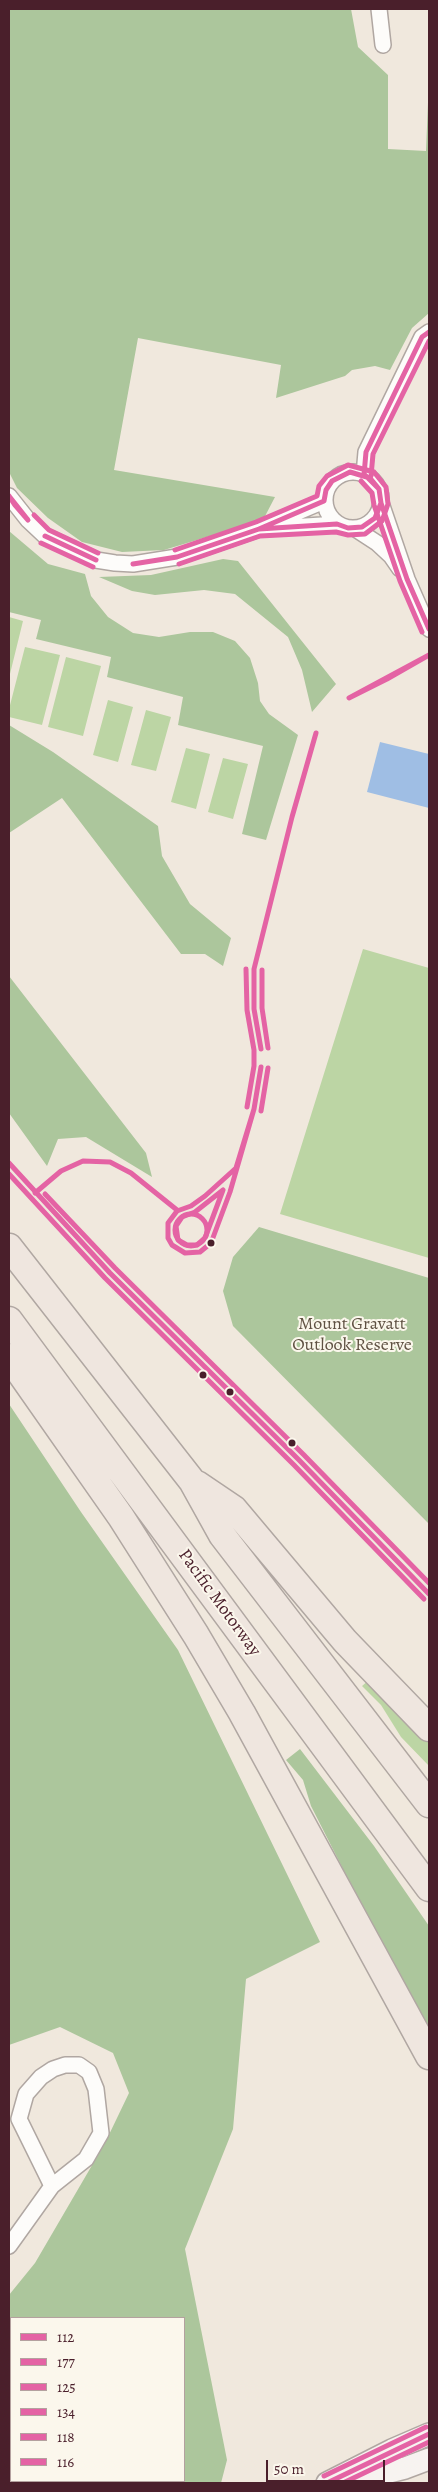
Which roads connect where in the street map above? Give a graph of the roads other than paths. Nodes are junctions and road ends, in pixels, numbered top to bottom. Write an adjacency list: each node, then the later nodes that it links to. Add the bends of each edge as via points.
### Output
1 (379, 9): 2 (street)
2 (383, 45)
3 (429, 332): 4 (street, via 422,338 366,452)
4 (364, 475): 6 (street, via 350,472 336,478 328,486); 7 (street, via 379,489)
5 (9, 496): 10 (street, via 45,536 96,560 115,563 133,564 177,557)
6 (324, 501): 8 (street, via 329,516); 10 (street)
7 (381, 503): 9 (street, via 369,523); 11 (street)
8 (337, 524): 9 (street); 10 (street)
9 (354, 528): 11 (street, via 391,556)
10 (259, 529)
11 (407, 579): 12 (street)
12 (429, 629)
13 (9, 1247): 16 (highway)
14 (9, 1320): 19 (highway, Pacific Motorway)
15 (9, 1357): 20 (highway, via 121,1518 196,1635)
16 (192, 1481): 17 (highway, via 234,1509 345,1641); 18 (highway, via 222,1535)
17 (429, 1728)
18 (429, 1804)
19 (429, 1888)
20 (429, 2056)
21 (52, 2186): 21 (street, via 19,2119 26,2094 41,2077 52,2069 79,2066 89,2072 96,2089 101,2133 86,2159); 22 (street)
22 (9, 2246)
23 (429, 2434): 25 (street)
24 (429, 2459): 26 (street)
25 (327, 2483)
26 (346, 2483)

